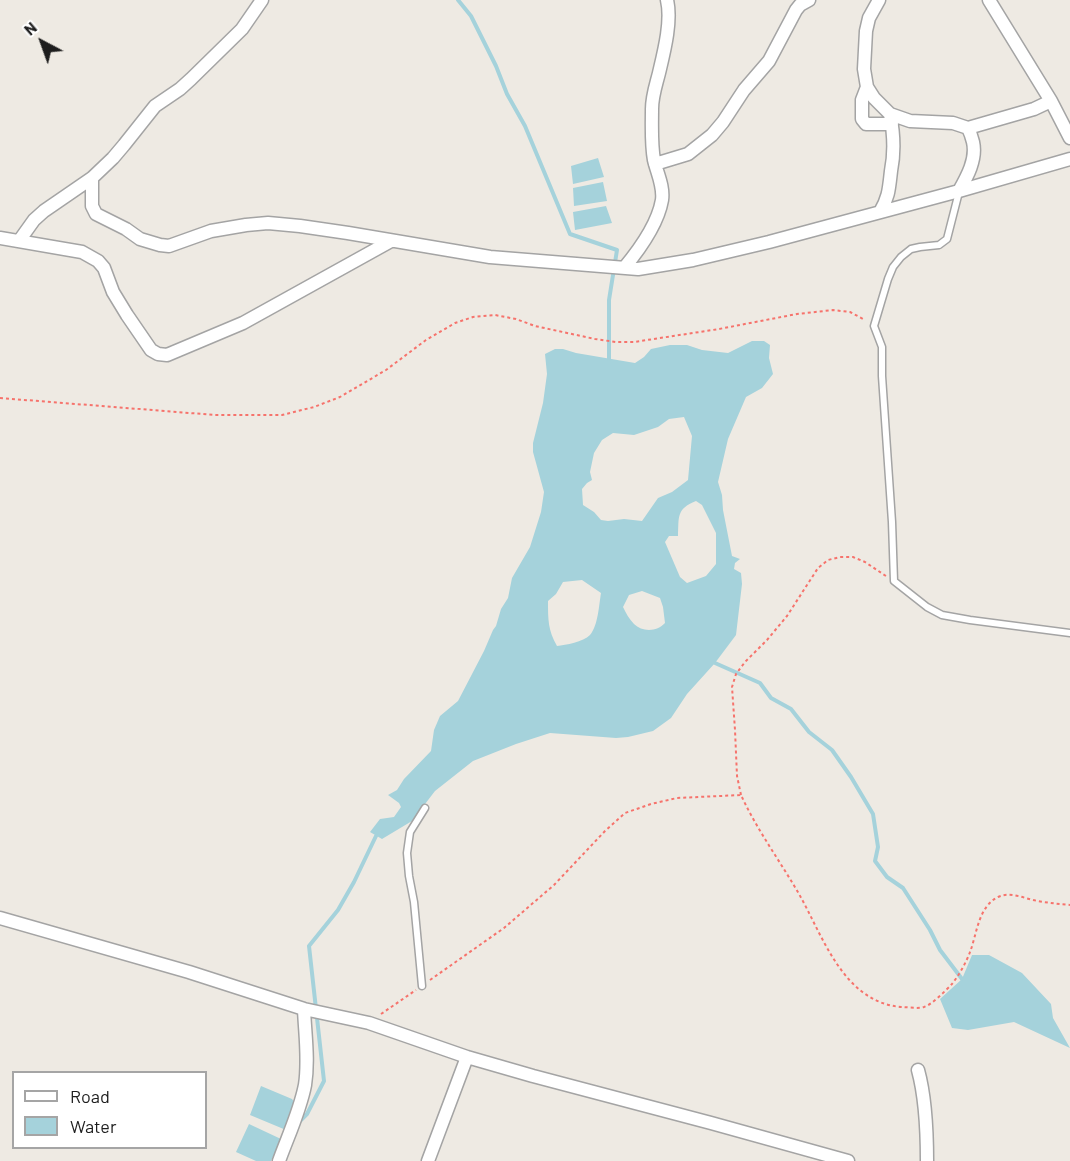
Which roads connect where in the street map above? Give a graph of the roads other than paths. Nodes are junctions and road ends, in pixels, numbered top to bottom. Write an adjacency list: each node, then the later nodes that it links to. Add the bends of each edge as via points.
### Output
1 (262, 0): 13 (street, via 242,29 186,84 155,106 124,146)
2 (667, 0): 12 (street, via 669,17 652,101)
3 (879, 0): 6 (street, via 866,31)
4 (989, 0): 7 (street)
5 (801, 2): 12 (street, via 769,61 712,135 688,154)
6 (867, 87): 8 (street); 8 (street, via 862,119 866,124)
7 (1051, 101): 9 (street); 10 (street)
8 (891, 119): 9 (street, via 953,123); 15 (street, via 894,160 887,200)
9 (968, 128): 14 (street, via 974,143 973,160)
10 (1070, 138)
11 (1070, 159): 14 (street)
12 (655, 164): 19 (street, via 662,192 660,207 643,243)
13 (92, 178): 17 (street, via 44,211); 18 (street, via 92,206 96,214 140,239 160,245 169,246 211,231 268,223)
14 (959, 191): 15 (street); 20 (lane, via 946,238 939,245 911,249 894,267 874,326 882,347 894,581 942,615)
15 (880, 212): 19 (street, via 693,260)
16 (0, 238): 17 (street)
17 (19, 241): 18 (street, via 82,252 98,261 151,350 167,355 243,322)
18 (392, 241): 19 (street, via 490,257)
19 (624, 268)
20 (1070, 633)
21 (426, 808): 23 (lane, via 410,832 406,854)
22 (0, 918): 24 (street)
23 (422, 986)
24 (304, 1009): 25 (street, via 369,1023); 27 (street, via 305,1083)
25 (467, 1057): 28 (street); 29 (street)
26 (918, 1070): 30 (street)
27 (279, 1161)
28 (428, 1161)
29 (848, 1161)
30 (927, 1161)

